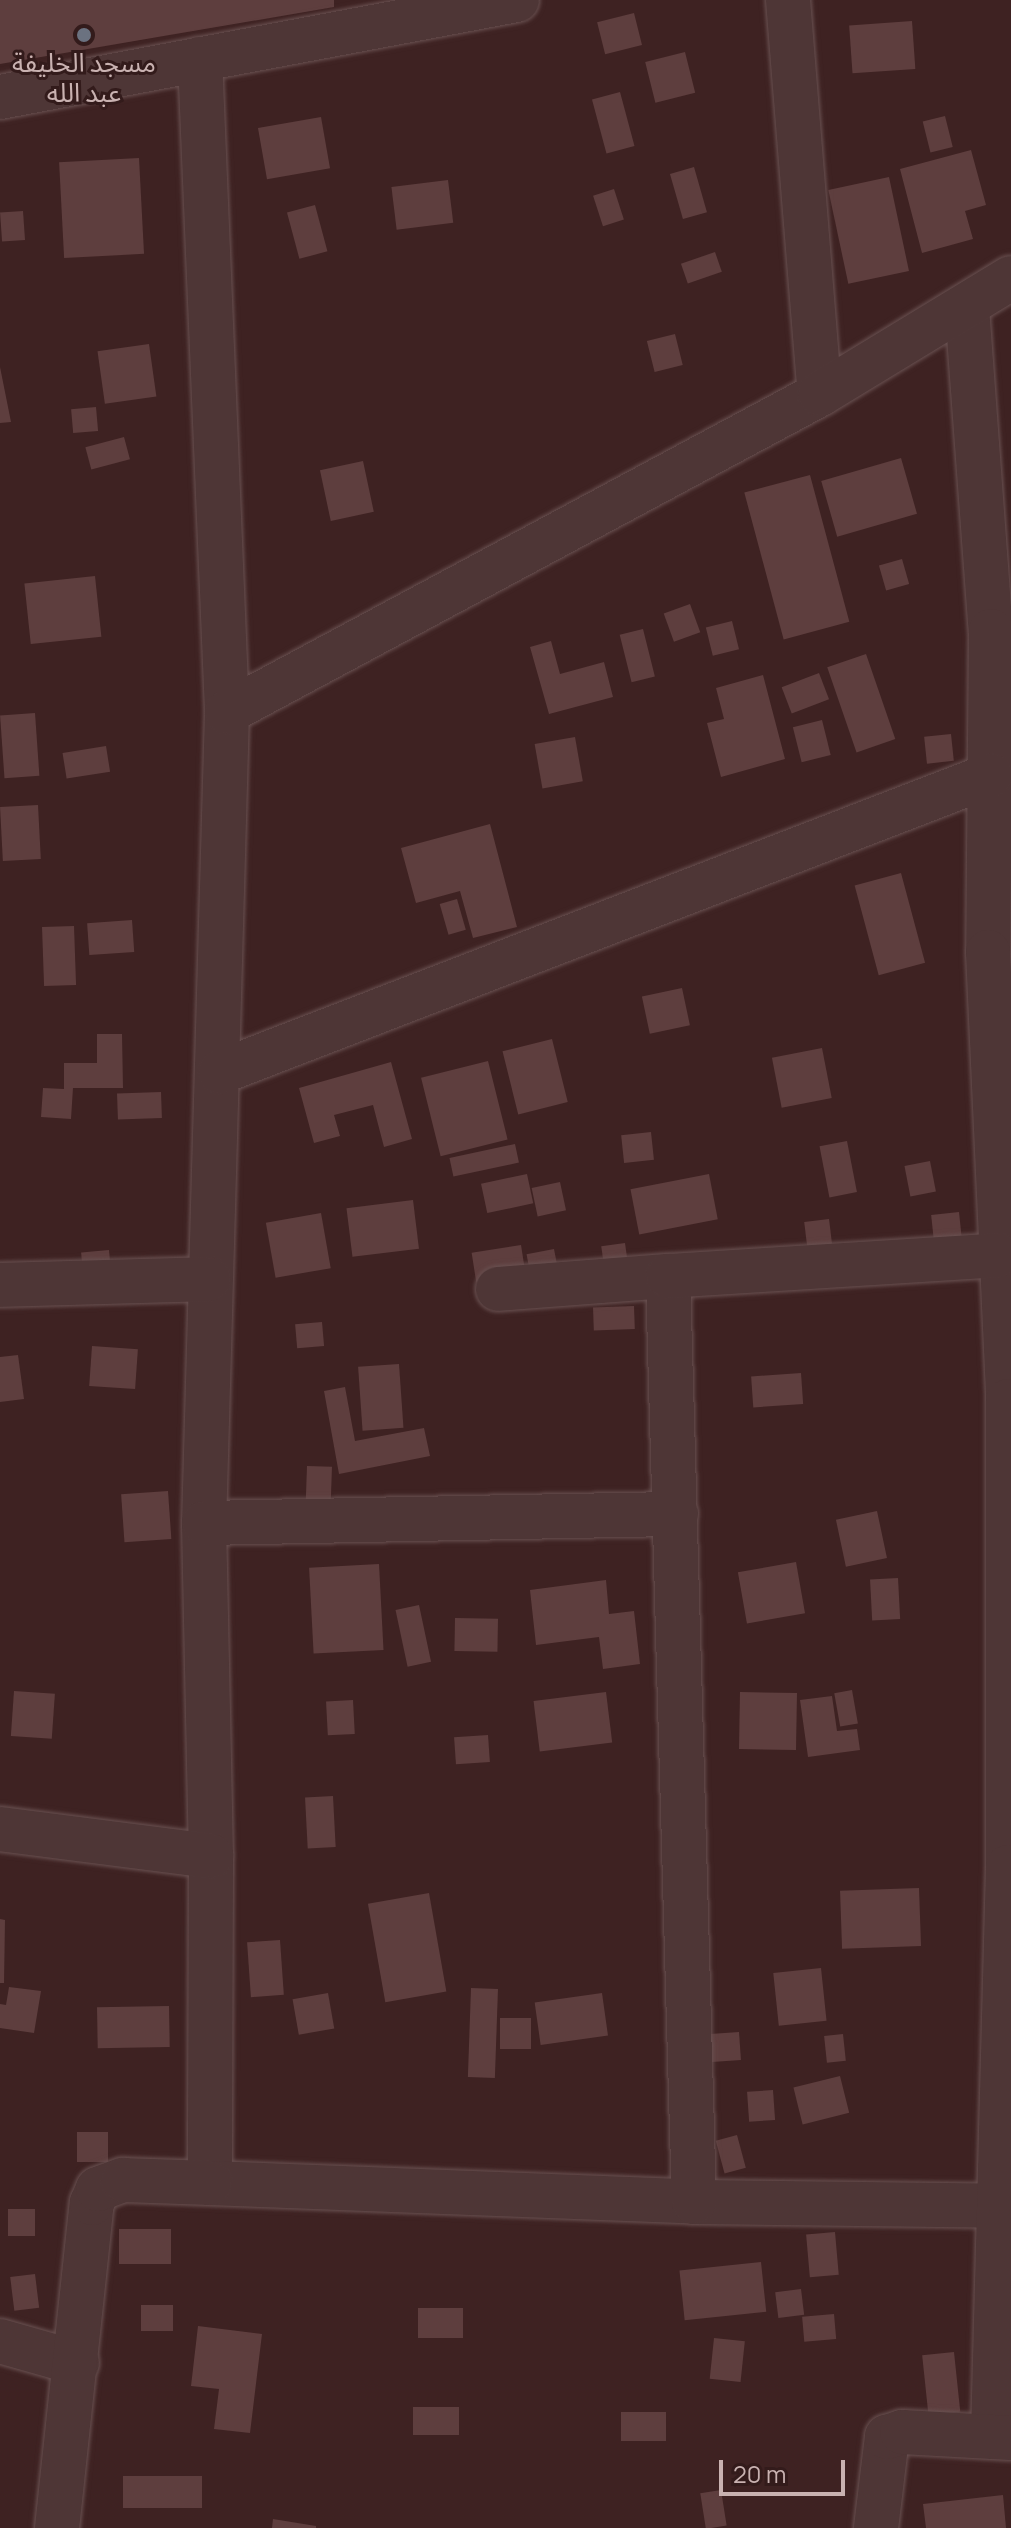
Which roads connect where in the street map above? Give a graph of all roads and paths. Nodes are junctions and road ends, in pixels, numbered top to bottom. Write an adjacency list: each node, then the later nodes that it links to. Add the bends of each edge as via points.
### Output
1 (517, 0): 3 (street)
2 (788, 0): 8 (street)
3 (380, 13): 4 (street)
4 (200, 59): 5 (street); 10 (street)
5 (0, 97)
6 (1011, 278): 7 (street)
7 (967, 308): 8 (street); 9 (street)
8 (820, 394): 10 (street)
9 (1001, 629): 11 (street)
10 (227, 712): 13 (street)
11 (991, 775): 12 (street); 13 (street)
12 (1000, 952): 14 (street)
13 (220, 1072): 16 (street)
14 (998, 1255): 15 (street); 19 (street)
15 (668, 1276): 18 (street); 20 (street)
16 (209, 1279): 17 (street); 21 (street)
17 (0, 1285)
18 (498, 1289)
19 (1009, 1401): 24 (street)
20 (676, 1514): 21 (street); 26 (street)
21 (204, 1523): 23 (street)
22 (0, 1829): 23 (street)
23 (211, 1856): 25 (street)
24 (1010, 1867): 27 (street)
25 (210, 2183): 26 (street); 29 (street, via 123,2180 98,2189 92,2203)
26 (694, 2202): 27 (street)
27 (1003, 2206): 30 (street)
28 (0, 2341): 29 (street)
29 (77, 2363): 31 (street)
30 (1002, 2437): 32 (street, via 902,2432 887,2437)
31 (57, 2528)
32 (876, 2528)

